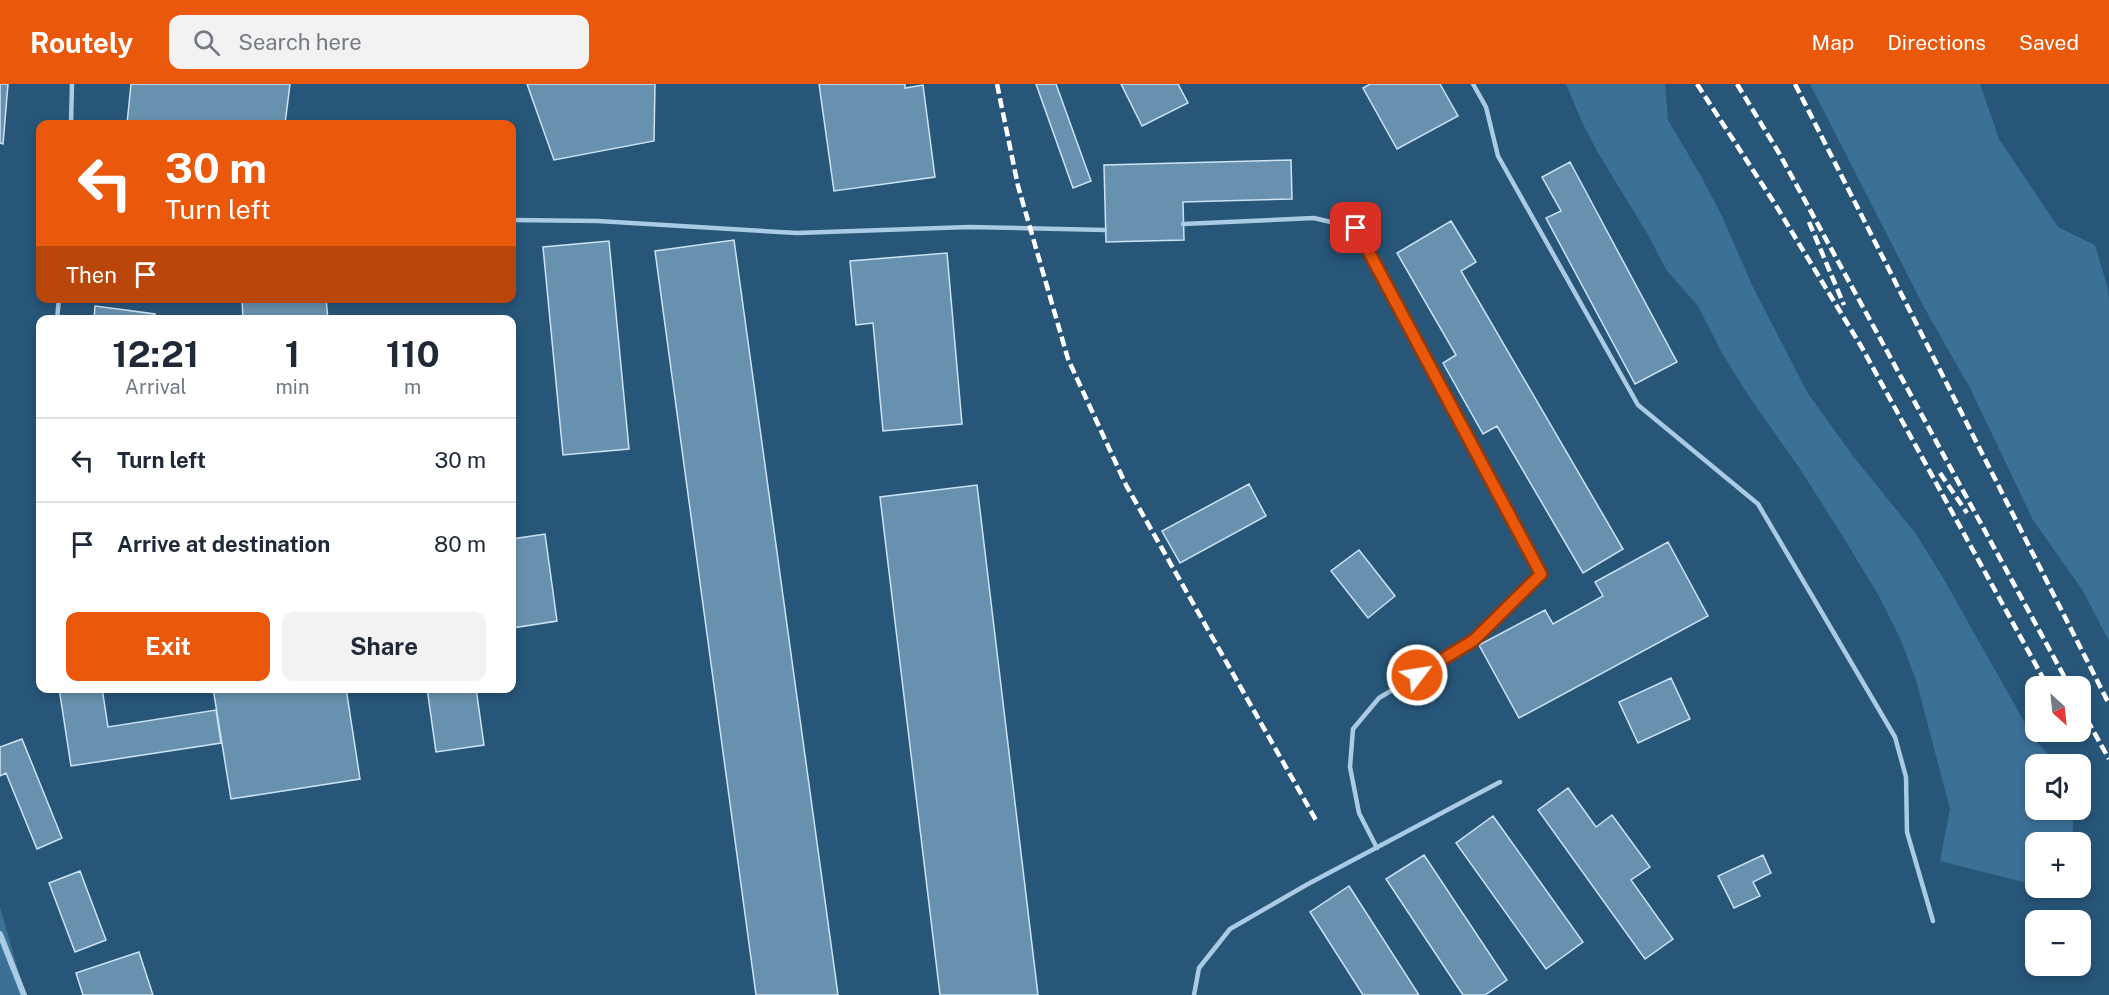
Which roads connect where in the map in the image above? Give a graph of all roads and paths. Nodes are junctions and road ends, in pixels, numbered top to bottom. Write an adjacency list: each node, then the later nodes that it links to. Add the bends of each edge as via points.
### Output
1 (72, 84): 3 (lane)
2 (1473, 84): 9 (lane, via 1486,107 1498,156 1638,405 1758,504 1895,737 1906,777 1906,832)
3 (70, 120)
4 (516, 220): 6 (lane, via 598,220 798,233 969,227)
5 (1183, 224): 8 (lane, via 1314,218 1356,228 1541,574 1474,640 1379,698 1353,729 1350,767 1359,813)
6 (1105, 230)
7 (1500, 782): 8 (lane)
8 (1377, 848): 12 (lane, via 1230,929 1199,968)
9 (1934, 921)
10 (0, 934): 11 (street)
11 (24, 995)
12 (1194, 995)

